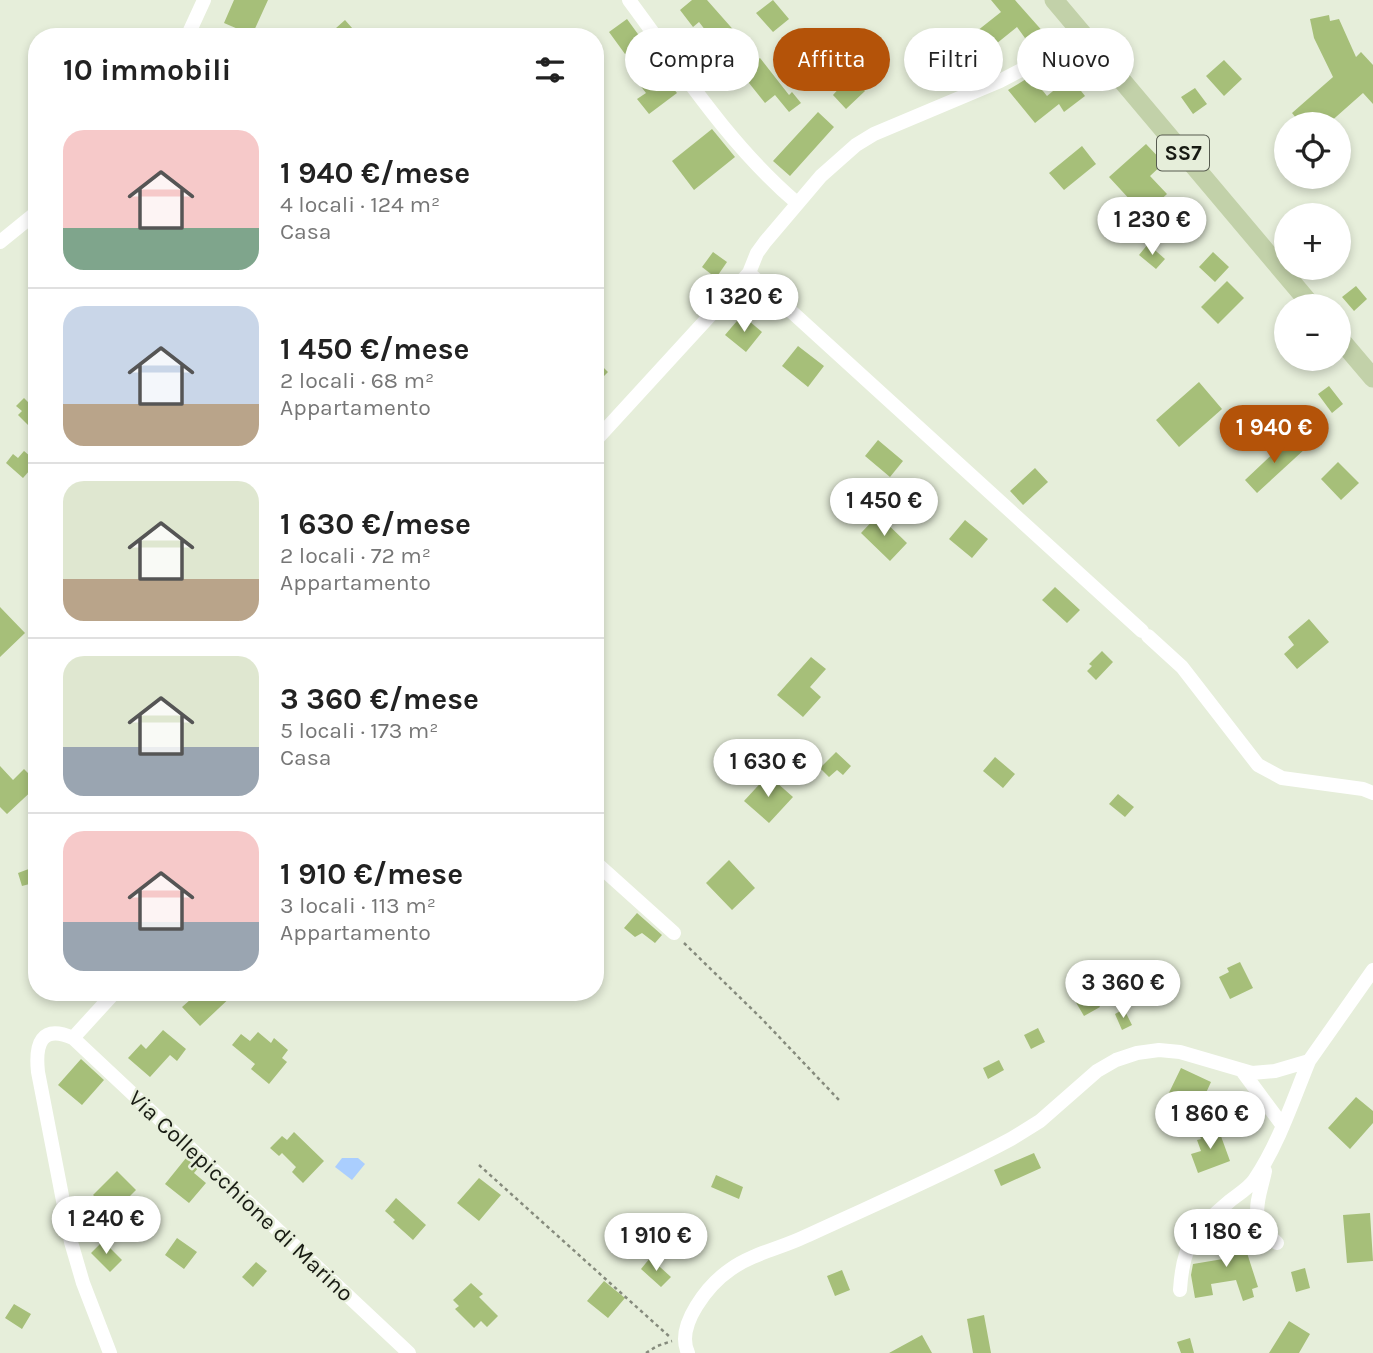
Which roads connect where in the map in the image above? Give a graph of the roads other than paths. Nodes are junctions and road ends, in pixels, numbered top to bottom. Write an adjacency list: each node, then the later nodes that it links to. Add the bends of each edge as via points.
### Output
1 (204, 0): 4 (street)
2 (629, 0): 8 (street, via 759,170)
3 (1054, 0): 5 (main road, SS7)
4 (191, 28)
5 (1077, 28)
6 (1017, 72): 8 (street, via 865,139 838,158)
7 (1131, 91): 12 (main road, SS7)
8 (797, 203): 11 (street, via 757,253)
9 (28, 219): 10 (street)
10 (0, 242)
11 (749, 273): 15 (street); 16 (street, via 1182,667 1258,765 1282,778)
12 (1302, 294)
13 (1351, 352): 14 (main road)
14 (1373, 378)
15 (604, 431)
16 (1373, 793)
17 (604, 870): 18 (street)
18 (674, 933)
19 (1373, 970): 22 (street)
20 (107, 1001): 21 (street)
21 (73, 1038): 29 (street, via 56,1034 42,1038 37,1072 67,1227); 30 (street, Via Collepicchione di Marino)
22 (1309, 1060): 23 (street, via 1275,1072); 24 (street)
23 (1243, 1072): 24 (street); 28 (street, via 1170,1051 1148,1051 1116,1060 1011,1139 731,1269 700,1299)
24 (1283, 1126): 25 (street)
25 (1266, 1159): 26 (street, via 1256,1204 1264,1232); 27 (street, via 1254,1181 1189,1244)
26 (1277, 1243)
27 (1180, 1290)
28 (682, 1345)
29 (110, 1353)
30 (409, 1353)

